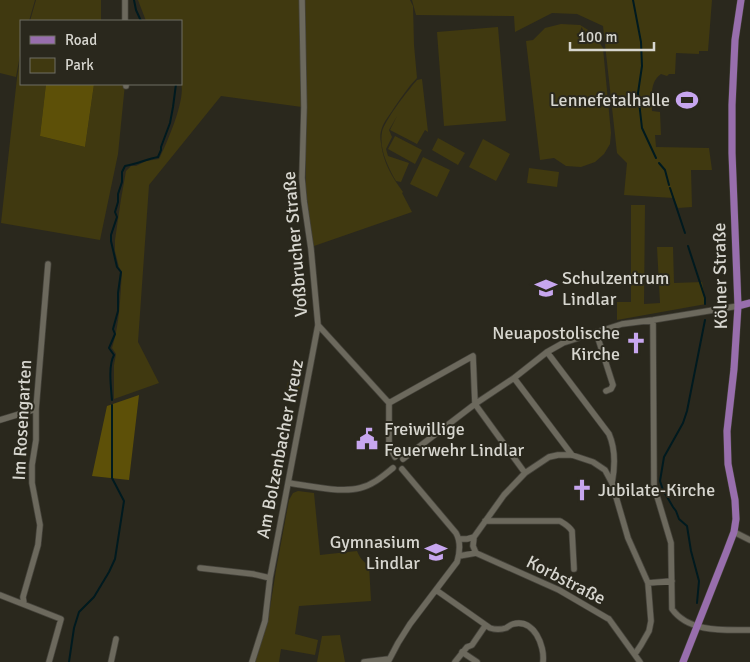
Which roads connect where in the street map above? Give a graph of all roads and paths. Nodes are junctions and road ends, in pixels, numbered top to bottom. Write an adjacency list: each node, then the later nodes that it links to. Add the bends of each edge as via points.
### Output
1 (125, 0): 4 (street)
2 (302, 0): 9 (street, Voßbrucher Straße, via 303,186)
3 (741, 0): 7 (main road, Kölner Straße, via 735,40 732,106)
4 (125, 20)
5 (48, 264): 16 (street, Im Rosengarten)
6 (750, 303): 7 (main road)
7 (738, 306): 8 (street); 27 (main road, Kölner Straße, via 727,430 728,464 736,505)
8 (653, 320): 10 (street); 36 (street, via 654,486 671,543)
9 (318, 325): 14 (street, Voßbrucher Straße); 25 (street, Am Bolzenbacher Kreuz)
10 (596, 332): 11 (street); 13 (street, via 612,385 612,389)
11 (547, 352): 12 (street); 24 (street, via 609,434 613,444)
12 (514, 378): 15 (street); 18 (street)
13 (606, 391)
14 (388, 403): 15 (street, via 473,356); 19 (street, via 389,446)
15 (475, 404): 20 (street); 23 (street)
16 (36, 409): 17 (street); 40 (street, Im Rosengarten, via 32,483 40,525)
17 (0, 420)
18 (572, 455): 23 (street, via 550,457); 24 (street, via 605,470)
19 (395, 458): 20 (street); 21 (street)
20 (404, 459): 22 (street)
21 (393, 468): 22 (street); 25 (street, via 358,489)
22 (402, 469): 29 (street)
23 (525, 473): 26 (street)
24 (612, 483): 37 (street, via 628,538)
25 (289, 484): 35 (street, Am Bolzenbacher Kreuz)
26 (485, 520): 28 (street); 34 (street, via 560,522 569,526)
27 (734, 532): 30 (street); 42 (main road, Kölner Straße)
28 (474, 536): 29 (street); 31 (street)
29 (460, 539): 32 (street)
30 (750, 540)
31 (476, 553): 32 (street); 46 (street, Korbstraße, via 559,590 609,619)
32 (459, 556): 38 (street)
33 (200, 568): 35 (street)
34 (574, 569)
35 (270, 578): 50 (street, Am Bolzenbacher Kreuz, via 265,621)
36 (672, 581): 37 (street); 42 (street, via 672,609 676,615)
37 (648, 583): 46 (street, via 651,621 649,631)
38 (436, 590): 41 (street); 47 (street, via 410,624)
39 (0, 595): 40 (street)
40 (24, 604): 48 (street, via 61,619)
41 (485, 626): 45 (street, via 472,645); 54 (street, via 497,630 513,624 529,626 540,640)
42 (697, 626): 43 (street); 56 (main road, Kölner Straße)
43 (750, 630)
44 (116, 639): 49 (street)
45 (462, 652): 52 (street); 53 (street)
46 (635, 654): 55 (street, Korbstraße)
47 (389, 660): 51 (street)
48 (49, 662)
49 (111, 662)
50 (252, 662)
51 (364, 662)
52 (455, 662)
53 (477, 662)
54 (543, 662)
55 (640, 662)
56 (684, 662)

